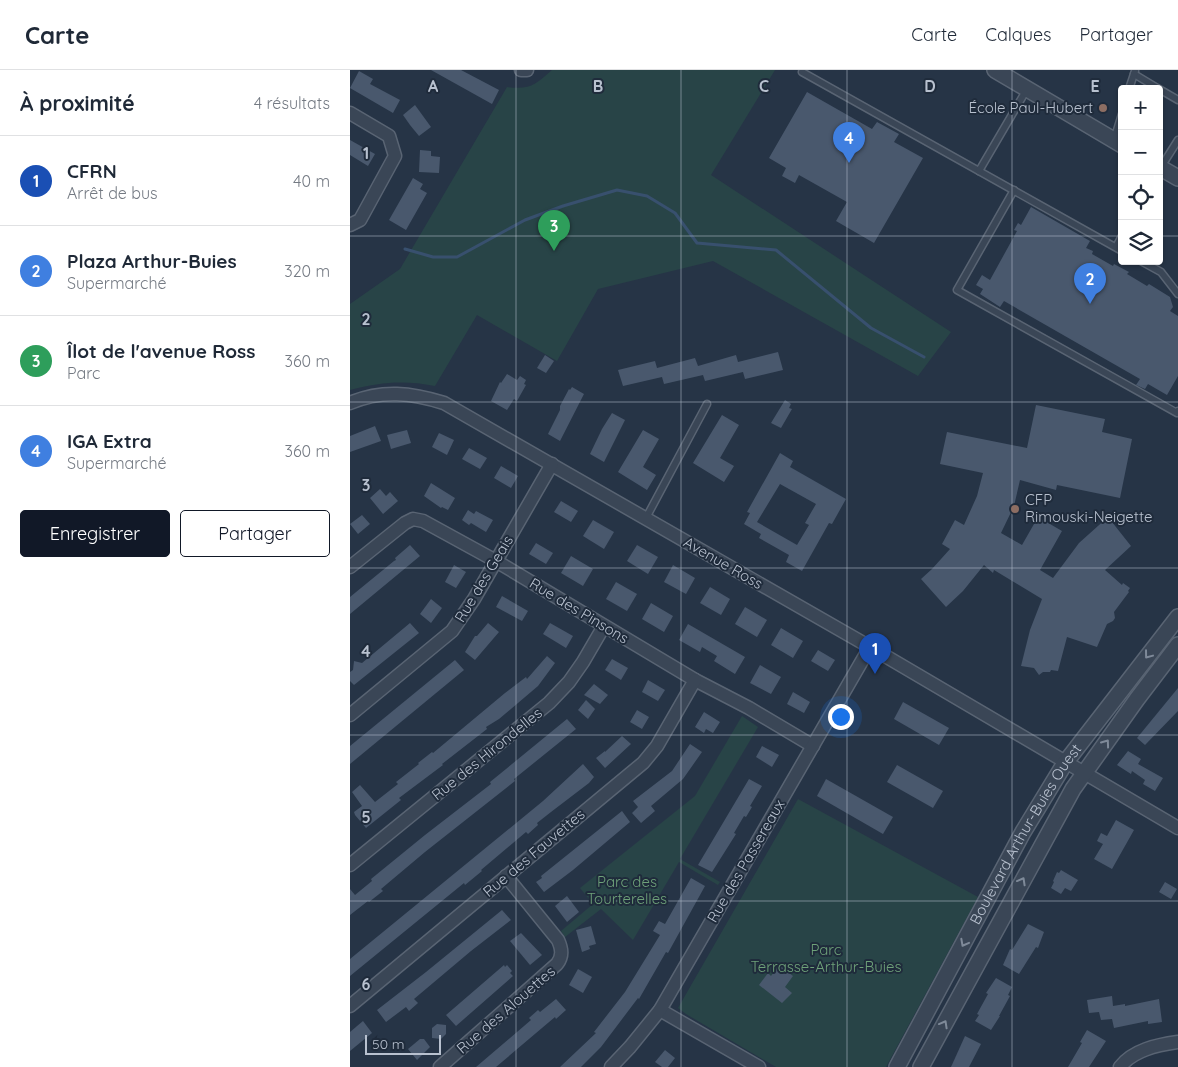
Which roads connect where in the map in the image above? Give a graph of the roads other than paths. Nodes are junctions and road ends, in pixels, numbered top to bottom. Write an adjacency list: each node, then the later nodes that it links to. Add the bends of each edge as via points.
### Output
1 (521, 70): 2 (street)
2 (527, 70)
3 (995, 70): 8 (street)
4 (802, 72): 16 (lane)
5 (1134, 72): 6 (lane); 7 (lane)
6 (1130, 85)
7 (1153, 85)
8 (1027, 89): 13 (street); 16 (lane)
9 (1163, 91): 10 (lane)
10 (1178, 100)
11 (350, 113): 19 (street, via 389,136 395,156 360,220)
12 (1178, 140): 14 (lane)
13 (1118, 142)
14 (1163, 163)
15 (1163, 170): 17 (street)
16 (979, 171): 18 (lane)
17 (1178, 178)
18 (1014, 190): 20 (lane); 25 (lane, via 957,290)
19 (350, 225)
20 (1118, 248)
21 (1148, 265): 22 (lane, via 1161,272)
22 (1178, 294)
23 (350, 403): 26 (street, Avenue Ross, via 395,392 419,395 444,403)
24 (707, 404): 27 (lane)
25 (1178, 411)
26 (552, 464): 27 (street, Avenue Ross); 28 (street, Rue des Geais)
27 (646, 518): 33 (street, Avenue Ross)
28 (496, 561): 29 (street, Rue des Pinsons, via 423,521 413,519); 31 (street, Rue des Pinsons); 35 (street, Rue des Geais, via 452,631)
29 (350, 567)
30 (1178, 617): 37 (street, Boulevard Arthur-Buies Ouest, one-way to 37)
31 (604, 626): 34 (street, Rue des Pinsons); 40 (street, Rue des Hirondelles, via 570,682 549,703)
32 (1178, 645): 38 (street, Boulevard Arthur-Buies Ouest, one-way to 32)
33 (870, 648): 36 (street, Rue des Passereaux); 37 (street, Avenue Ross)
34 (695, 680): 36 (street, Rue des Pinsons); 41 (street, Rue des Fauvettes, via 657,746 643,763)
35 (350, 716)
36 (813, 746): 43 (street, Rue des Passereaux)
37 (1065, 763): 38 (street, Avenue Ross); 48 (street, Boulevard Arthur-Buies Ouest, one-way to 48, via 1023,832)
38 (1084, 774): 39 (street, Avenue Ross); 49 (street, Boulevard Arthur-Buies Ouest, one-way to 38)
39 (1178, 828)
40 (352, 858)
41 (506, 876): 42 (street, Rue des Fauvettes); 45 (street, Rue des Alouettes, via 558,940 561,958)
42 (350, 1006)
43 (660, 1010): 46 (street, Rue des Passereaux); 47 (street)
44 (1178, 1042): 50 (street, via 1141,1051)
45 (440, 1067)
46 (611, 1067)
47 (759, 1067)
48 (897, 1067)
49 (921, 1067)
50 (1120, 1067)

